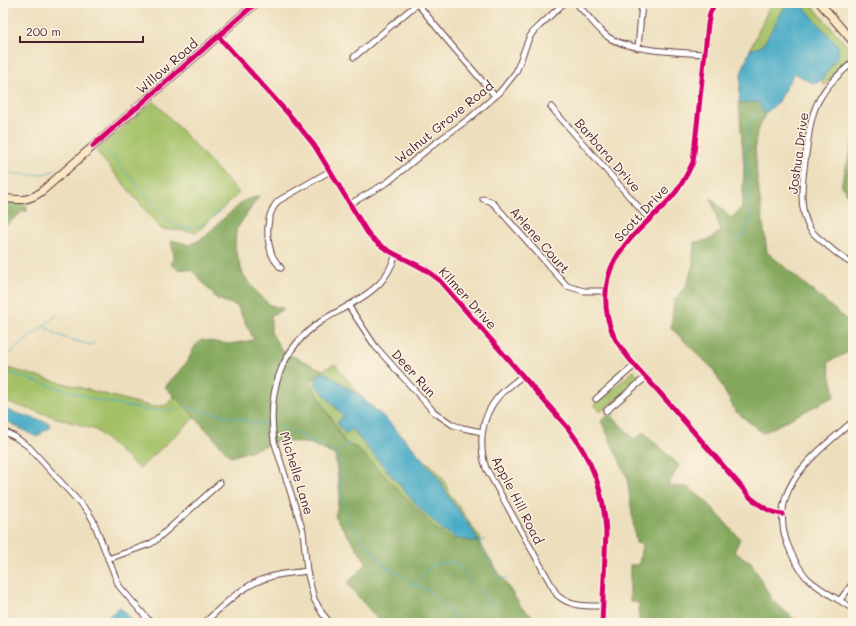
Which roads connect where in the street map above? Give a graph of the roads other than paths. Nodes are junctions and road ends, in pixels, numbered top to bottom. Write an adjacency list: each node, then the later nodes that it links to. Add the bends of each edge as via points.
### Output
1 (256, 3): 8 (street, Willow Road)
2 (417, 3): 12 (street); 14 (street)
3 (564, 3): 14 (street, Walnut Grove Road, via 533,32 516,72)
4 (576, 3): 10 (street, via 609,37)
5 (642, 3): 10 (street)
6 (716, 3): 11 (street, Scott Drive, via 709,18)
7 (820, 3): 9 (street)
8 (218, 36): 16 (street, Kilmer Drive, via 293,119 319,152); 17 (street, Willow Road, via 35,196 26,200)
9 (853, 42)
10 (638, 48): 11 (street)
11 (705, 54): 20 (street, Scott Drive, via 693,162 677,191)
12 (354, 57)
13 (853, 62): 22 (street, Joshua Drive, via 829,85 815,108 809,134 802,197 804,214 811,230)
14 (495, 96): 19 (street, Walnut Grove Road, via 388,182)
15 (551, 107): 20 (street, Barbara Drive)
16 (330, 171): 19 (street, Kilmer Drive); 23 (street, via 273,206 268,222 268,238 272,256)
17 (3, 198)
18 (483, 199): 24 (street, Arlene Court, via 495,205 567,286 584,291)
19 (350, 204): 21 (street, Kilmer Drive, via 375,242)
20 (649, 219): 24 (street, Scott Drive, via 620,251 610,270)
21 (396, 255): 25 (street, Michelle Lane, via 380,283); 27 (street, Kilmer Drive, via 433,274)
22 (853, 264)
23 (281, 268)
24 (606, 291): 26 (street, Scott Drive, via 613,334)
25 (348, 305): 33 (street, Deer Run, via 375,346 434,412 453,425); 37 (street, Michelle Lane, via 302,337 282,368 273,395 274,441 303,530)
26 (635, 365): 28 (street, Scott Drive); 29 (street)
27 (522, 376): 33 (street, Apple Hill Road, via 494,402); 40 (street, Kilmer Drive, via 575,437 589,459 600,487 606,532)
28 (646, 377): 30 (street); 35 (street, Scott Drive, via 751,498 773,513)
29 (596, 399)
30 (606, 411)
31 (852, 422): 35 (street, via 798,472 787,492)
32 (3, 431): 36 (street, via 29,447 88,512)
33 (482, 432): 40 (street, Apple Hill Road, via 486,468 554,591 560,598 572,604)
34 (220, 483): 36 (street, via 150,544)
35 (783, 514): 39 (street, via 785,537 802,571 818,586)
36 (108, 559): 42 (street, via 119,586)
37 (307, 571): 43 (street, via 271,576 256,582 241,591); 44 (street, Michelle Lane, via 314,599)
38 (853, 583): 39 (street)
39 (840, 600): 41 (street)
40 (602, 606): 45 (street, Kilmer Drive)
41 (853, 609)
42 (151, 623)
43 (204, 623)
44 (330, 623)
45 (602, 623)

